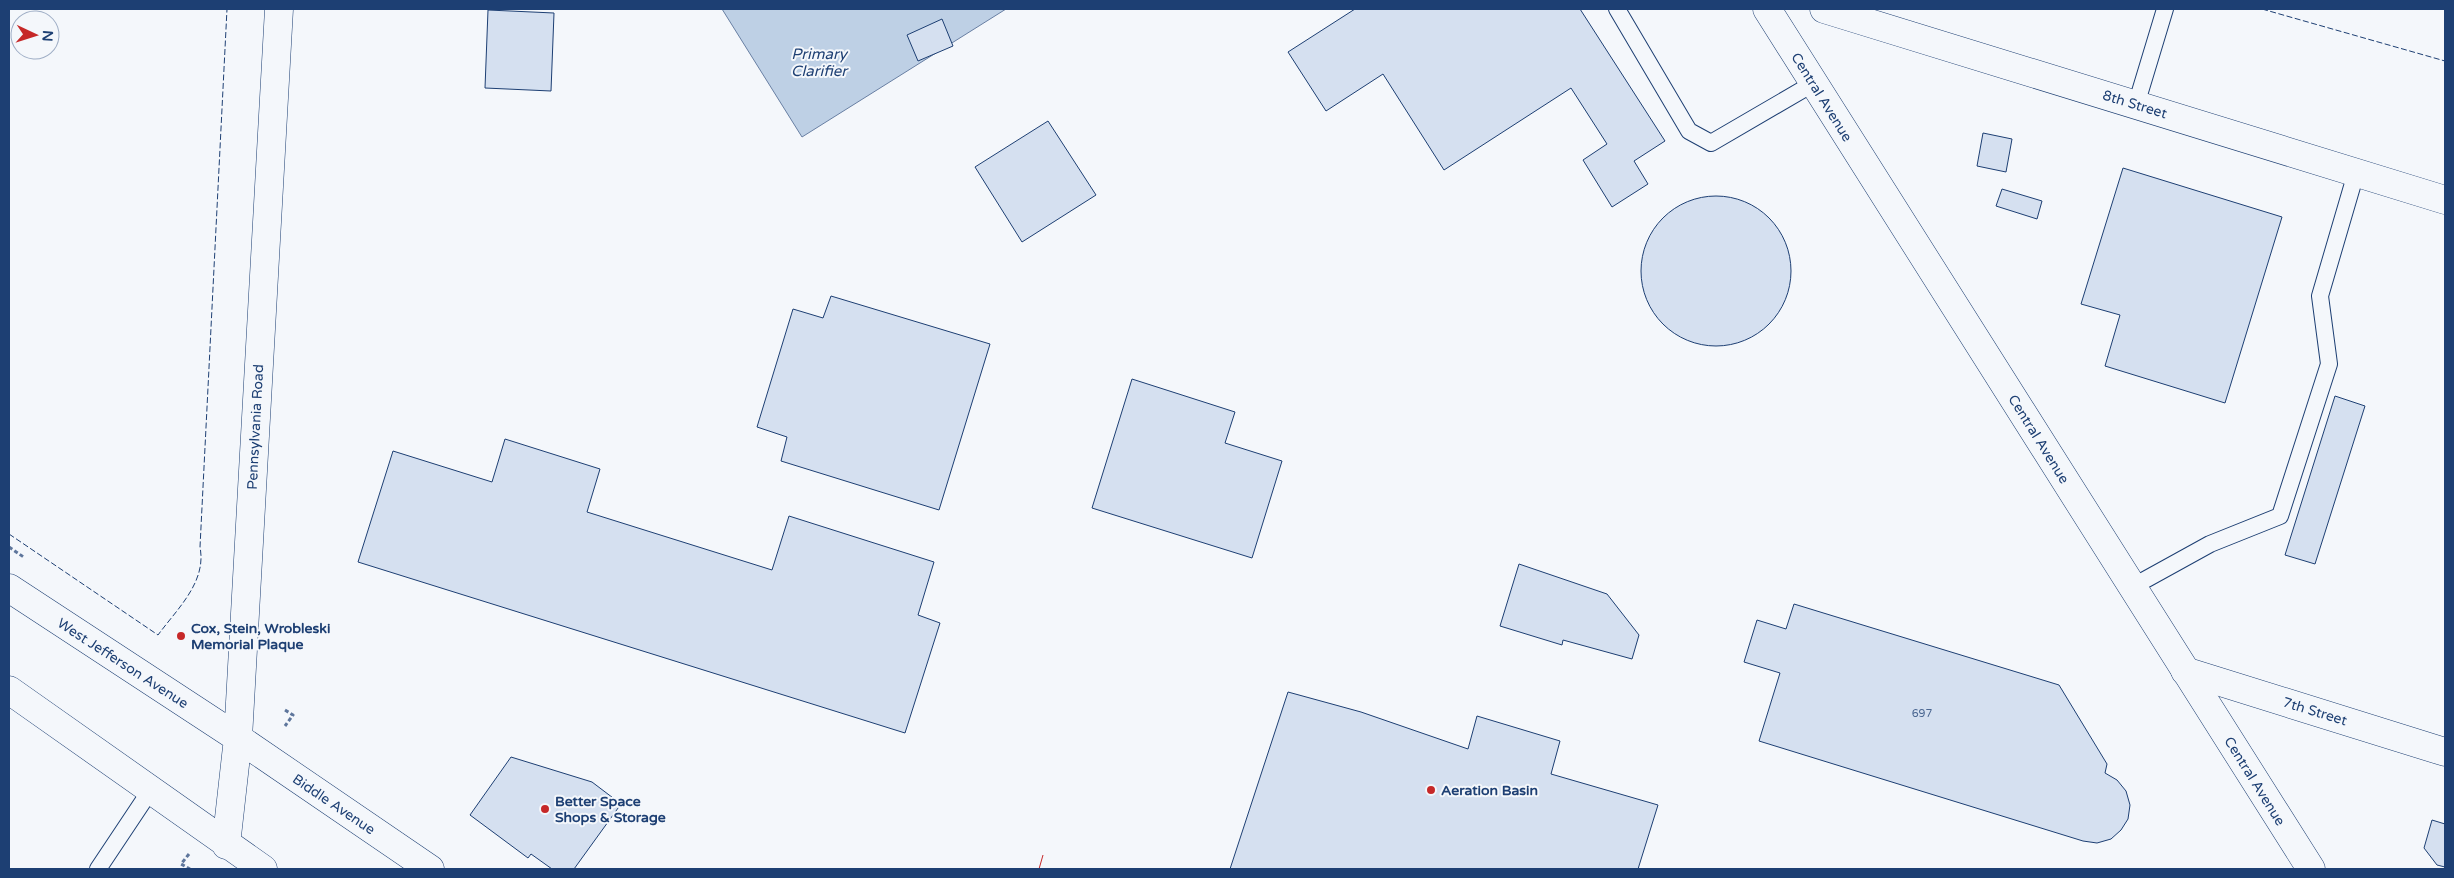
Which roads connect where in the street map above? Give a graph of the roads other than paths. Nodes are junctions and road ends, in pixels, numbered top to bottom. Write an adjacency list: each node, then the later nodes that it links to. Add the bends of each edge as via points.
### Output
1 (279, 9): 14 (street, Pennsylvania Road)
2 (1617, 9): 6 (lane, via 1690,131 1711,143)
3 (1767, 9): 6 (street, Central Avenue)
4 (1824, 9): 7 (street, 8th Street)
5 (2165, 9): 7 (lane)
6 (1814, 84): 10 (street, Central Avenue)
7 (2136, 105): 8 (street, 8th Street)
8 (2356, 173): 9 (street, 8th Street); 10 (lane, via 2320,296 2329,364 2280,516 2210,544)
9 (2445, 200)
10 (2132, 587): 12 (street, Central Avenue)
11 (9, 588): 14 (street, West Jefferson Avenue)
12 (2185, 671): 15 (street, 7th Street); 21 (street, Central Avenue)
13 (9, 690): 16 (street)
14 (238, 738): 17 (street, Pennsylvania Road); 20 (street, Biddle Avenue)
15 (2445, 752)
16 (150, 791): 17 (street); 18 (lane)
17 (226, 845): 19 (street)
18 (98, 869)
19 (263, 869)
20 (430, 869)
21 (2311, 869)

